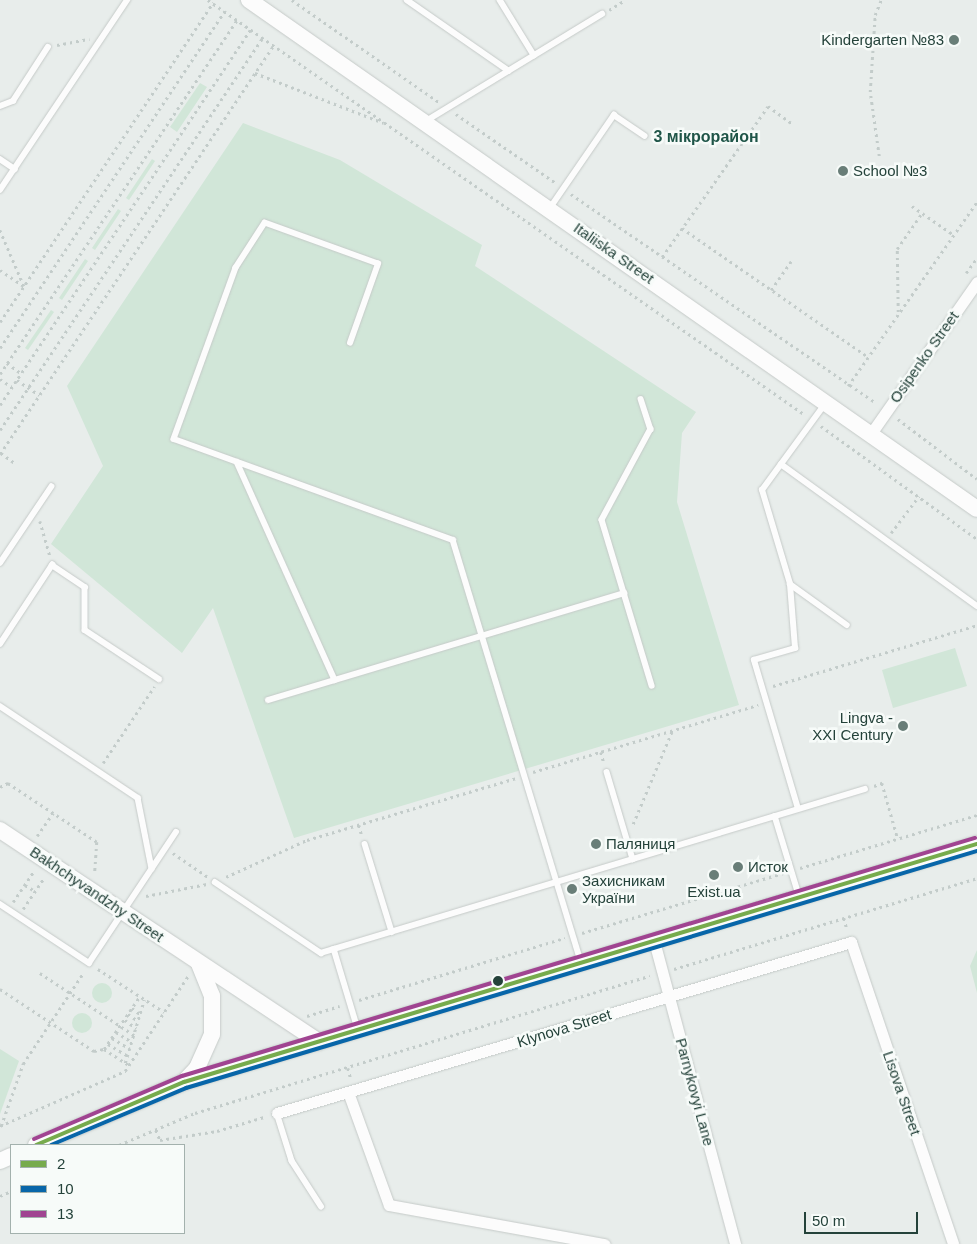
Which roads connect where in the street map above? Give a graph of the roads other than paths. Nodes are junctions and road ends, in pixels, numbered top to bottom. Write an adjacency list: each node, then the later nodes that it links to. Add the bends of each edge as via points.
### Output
1 (127, 0): 13 (lane)
2 (248, 0): 10 (street, Italiiska Street)
3 (407, 0): 8 (lane)
4 (500, 0): 7 (lane)
5 (602, 14): 7 (lane)
6 (48, 47): 9 (lane, via 13,101)
7 (534, 56): 8 (lane)
8 (509, 71): 10 (lane)
9 (0, 106)
10 (425, 122): 15 (street, Italiiska Street)
11 (645, 136): 15 (lane, via 614,115)
12 (0, 159): 13 (lane)
13 (14, 169): 14 (lane)
14 (0, 190)
15 (550, 208): 19 (street, Italiiska Street)
16 (977, 282): 20 (street, Osipenko Street)
17 (350, 343): 21 (lane, via 378,264 266,223 236,268 174,439)
18 (641, 398): 27 (lane, via 651,429 602,520)
19 (827, 401): 20 (street, Italiiska Street); 22 (lane)
20 (872, 432): 24 (street, Italiiska Street)
21 (236, 462): 30 (lane, via 453,540); 33 (lane)
22 (781, 464): 26 (lane, via 762,490); 28 (lane)
23 (51, 487): 25 (lane)
24 (977, 509)
25 (0, 563)
26 (790, 584): 29 (lane); 39 (lane, via 795,648 754,660)
27 (624, 593): 30 (lane); 34 (lane)
28 (977, 606)
29 (847, 625)
30 (482, 636): 33 (lane); 48 (lane)
31 (0, 644): 32 (lane, via 52,565 85,587 86,630)
32 (159, 679)
33 (334, 680): 35 (lane)
34 (652, 686)
35 (268, 700)
36 (0, 706): 46 (lane, via 138,798)
37 (607, 772): 45 (lane)
38 (865, 788): 39 (lane)
39 (798, 809): 40 (lane)
40 (775, 816): 45 (lane); 49 (lane)
41 (0, 830): 51 (street, Bakhchyvandzhy Street)
42 (176, 832): 46 (lane)
43 (365, 844): 52 (lane)
44 (977, 844): 49 (street)
45 (633, 859): 48 (lane)
46 (152, 869): 51 (lane)
47 (215, 882): 55 (lane, via 322,953)
48 (557, 882): 52 (lane); 57 (lane)
49 (800, 897): 53 (street)
50 (0, 904): 51 (lane, via 89,963)
51 (128, 906): 56 (street, Bakhchyvandzhy Street)
52 (392, 932): 55 (lane)
53 (654, 941): 57 (street); 58 (street, Parnykovyi Lane)
54 (851, 942): 58 (street, Klynova Street); 68 (street, Lisova Street)
55 (334, 950): 59 (lane)
56 (198, 962): 60 (street, Bakhchyvandzhy Street); 61 (street, via 212,996 213,1024 206,1052)
57 (582, 963): 59 (street)
58 (669, 996): 62 (street, Klynova Street); 67 (street, Parnykovyi Lane)
59 (358, 1030): 60 (street)
60 (318, 1042): 61 (street)
61 (184, 1082): 64 (street)
62 (348, 1092): 63 (street, Klynova Street); 66 (street, via 389,1205)
63 (277, 1113): 65 (lane, via 292,1161)
64 (38, 1144)
65 (321, 1206)
66 (604, 1244)
67 (735, 1244)
68 (953, 1244)

